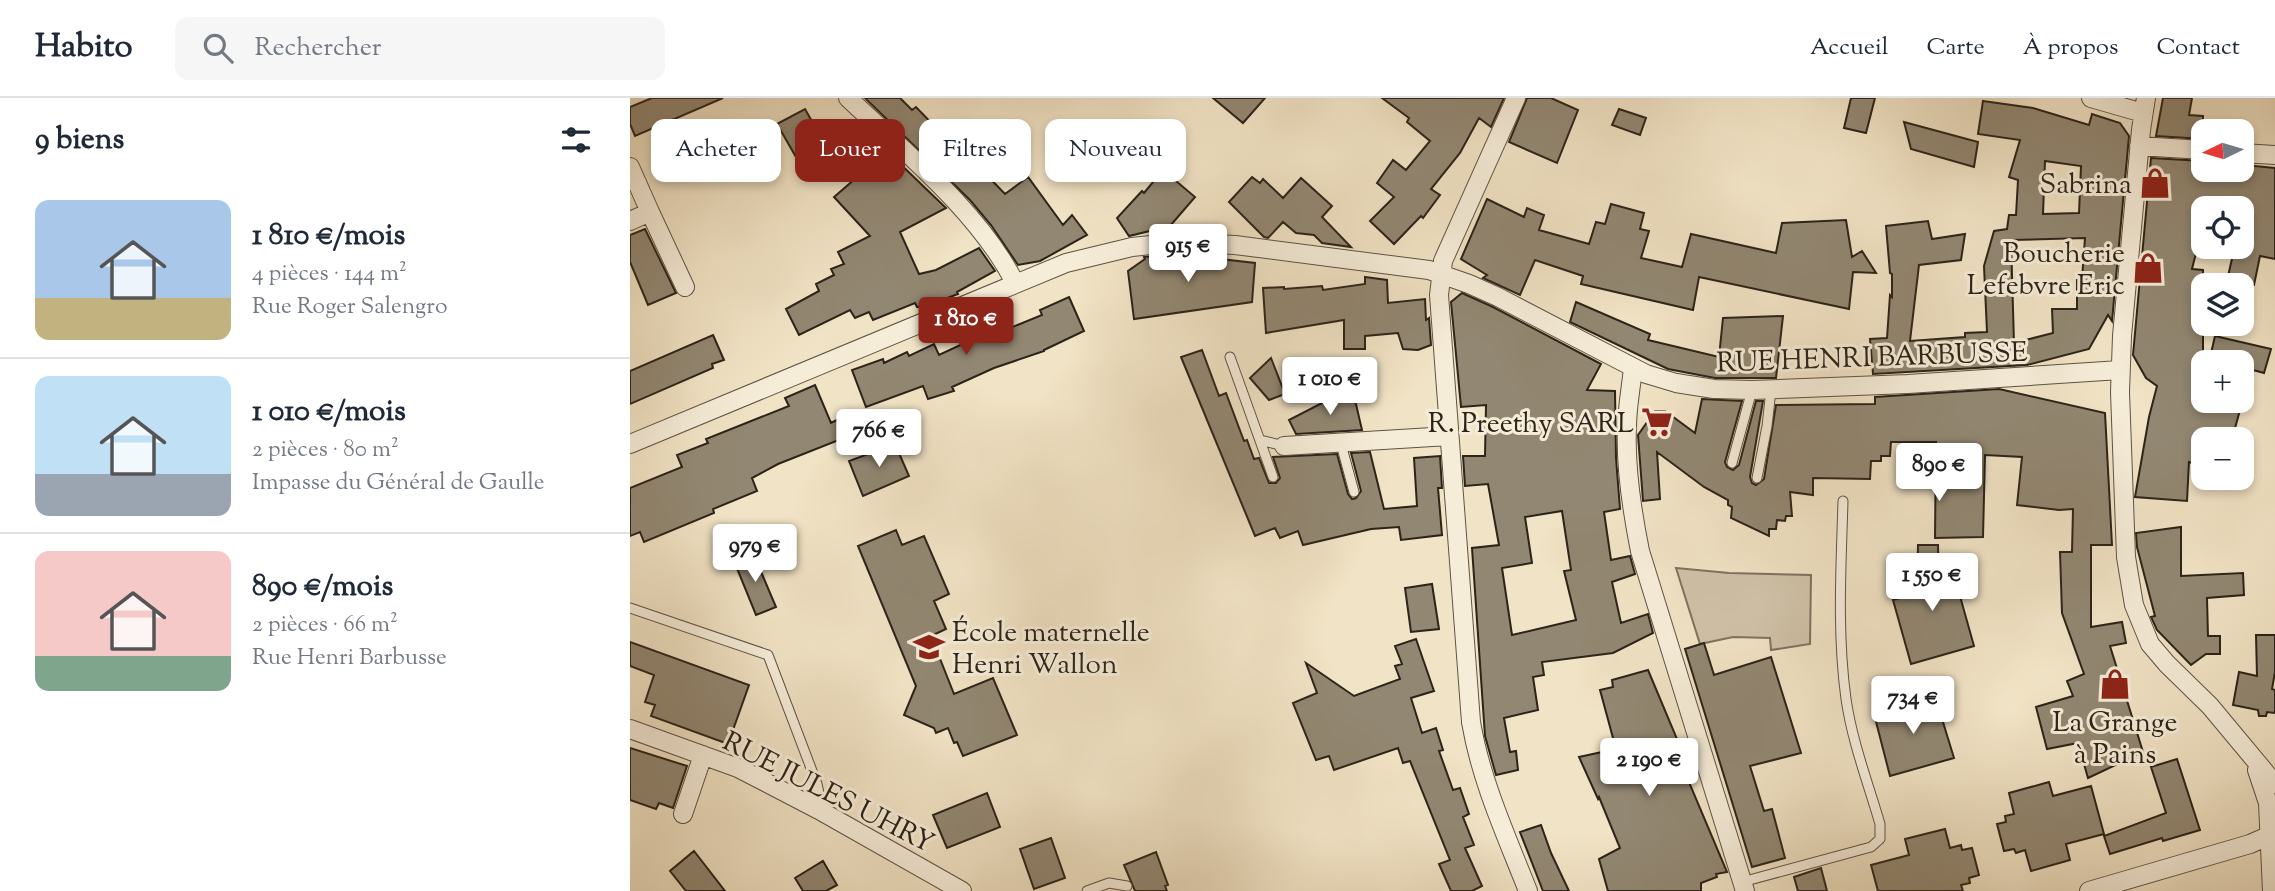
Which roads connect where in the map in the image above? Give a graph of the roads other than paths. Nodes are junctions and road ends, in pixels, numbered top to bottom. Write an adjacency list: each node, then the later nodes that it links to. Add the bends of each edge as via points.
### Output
1 (848, 98): 13 (street, via 980,229)
2 (1516, 98): 12 (street)
3 (2091, 98): 4 (street)
4 (2145, 106): 5 (street)
5 (2139, 146): 6 (street); 17 (street)
6 (2191, 149)
7 (2254, 154): 8 (street)
8 (2275, 155)
9 (630, 167): 10 (street)
10 (650, 212): 11 (street); 14 (street)
11 (630, 220)
12 (1441, 273): 13 (street, RUE HENRI BARBUSSE, via 1235,245 1179,242 1086,258); 16 (street, RUE HENRI BARBUSSE, via 1499,297); 20 (street)
13 (1015, 284): 22 (street, RUE HENRI BARBUSSE)
14 (685, 287)
15 (1230, 357): 21 (lane)
16 (1633, 368): 18 (street, RUE HENRI BARBUSSE, via 1676,383); 39 (street, via 1626,428 1640,551)
17 (2120, 370): 19 (street, RUE HENRI BARBUSSE); 33 (street, via 2126,557 2137,617 2166,664 2215,711)
18 (1752, 390): 19 (street, RUE HENRI BARBUSSE); 25 (lane)
19 (1771, 390): 27 (lane)
20 (1449, 436): 23 (street); 42 (street, via 1471,722 1486,784)
21 (1260, 440): 24 (lane); 26 (lane)
22 (630, 444)
23 (1341, 444): 24 (street); 28 (lane)
24 (1284, 446)
25 (1732, 463)
26 (1273, 477)
27 (1757, 478)
28 (1354, 492)
29 (1843, 501): 39 (lane, via 1842,661 1849,715 1880,824 1880,839 1871,847)
30 (630, 608): 35 (lane, via 768,655 817,784)
31 (630, 729): 32 (street, RUE JULES UHRY)
32 (703, 755): 35 (street, RUE JULES UHRY); 36 (street)
33 (2252, 757): 34 (street); 37 (street, via 2265,790)
34 (2275, 784)
35 (819, 810): 40 (street, RUE JULES UHRY)
36 (683, 814)
37 (2272, 834): 43 (street); 44 (street)
38 (1127, 886): 41 (lane, via 1109,883)
39 (1743, 886)
40 (962, 891)
41 (1087, 891)
42 (1528, 891)
43 (2089, 891)
44 (2272, 891)

